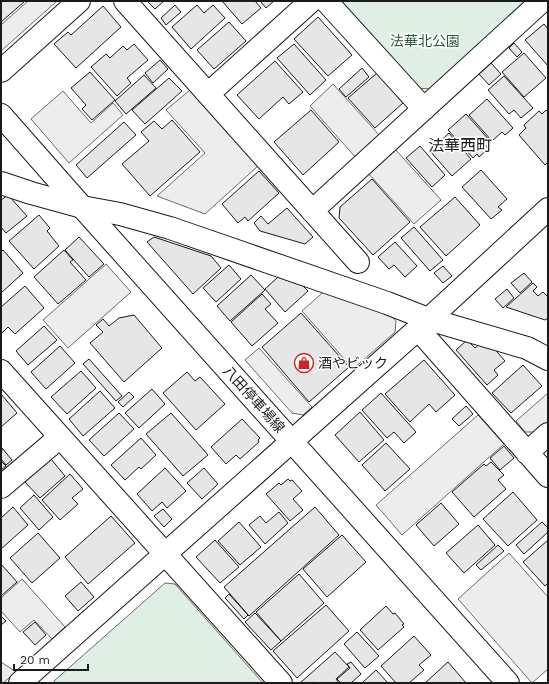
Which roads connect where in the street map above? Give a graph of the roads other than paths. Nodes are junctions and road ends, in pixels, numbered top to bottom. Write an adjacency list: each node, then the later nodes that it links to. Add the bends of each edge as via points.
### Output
1 (79, 1): 6 (street)
2 (125, 1): 7 (street)
3 (311, 1): 7 (street)
4 (326, 1): 8 (street)
5 (542, 1): 8 (street)
6 (1, 71)
7 (208, 94): 13 (street)
8 (424, 109): 13 (street)
9 (1, 115): 11 (street, 八田停車場線)
10 (1, 183): 11 (street)
11 (82, 206): 15 (street, via 170,228 387,303); 20 (street, 八田停車場線)
12 (548, 209): 15 (street)
13 (312, 211): 14 (street)
14 (358, 262)
15 (423, 324): 16 (street, via 527,348); 20 (street); 21 (street)
16 (548, 359)
17 (1, 371): 19 (street)
18 (548, 434): 21 (street)
19 (60, 436): 23 (street); 24 (street)
20 (292, 441): 24 (street); 27 (street, 八田停車場線)
21 (528, 453): 22 (street)
22 (548, 476)
23 (1, 487)
24 (165, 554): 25 (street); 26 (street)
25 (31, 679)
26 (281, 683)
27 (508, 683)

